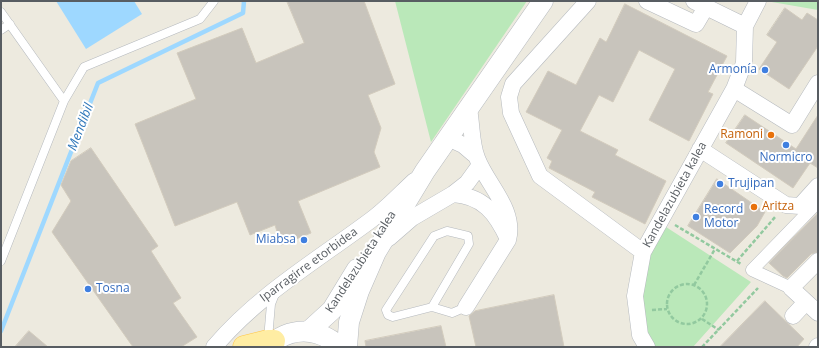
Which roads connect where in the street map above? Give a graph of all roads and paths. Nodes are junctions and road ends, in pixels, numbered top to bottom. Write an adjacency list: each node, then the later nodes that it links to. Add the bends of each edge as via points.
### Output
1 (214, 1): 13 (lane, via 200,19 84,67)
2 (543, 1): 14 (street, Kandelazubieta kalea)
3 (588, 1): 27 (street, Kandelazubieta kalea, via 513,84 509,97 511,113 540,176)
4 (648, 1): 6 (street, via 696,24)
5 (758, 1): 9 (street, Kandelazubieta kalea)
6 (700, 4): 9 (street)
7 (1, 12): 8 (lane)
8 (10, 24): 10 (lane); 13 (lane)
9 (745, 26): 12 (street, Kandelazubieta kalea, via 744,63)
10 (1, 30)
11 (818, 83): 12 (street, via 792,125)
12 (734, 89): 16 (street, Kandelazubieta kalea)
13 (64, 101): 28 (lane)
14 (469, 109): 15 (street, Kandelazubieta kalea); 17 (street)
15 (448, 138): 17 (street, via 462,145); 18 (street, Kandelazubieta kalea)
16 (700, 149): 22 (street); 23 (street, Kandelazubieta kalea)
17 (478, 161): 20 (street, via 467,184); 24 (street, via 510,220)
18 (425, 171): 26 (street, Kandelazubieta kalea); 34 (street, Iparragirre etorbidea, via 372,220); 42 (street, Kandelazubieta kalea, via 388,217 332,310)
19 (818, 186): 22 (street, via 800,206)
20 (454, 194): 24 (street, via 465,195 482,202 497,219); 26 (street, via 412,218)
21 (818, 202): 31 (street)
22 (786, 205): 29 (path)
23 (662, 217): 25 (path); 27 (street, Kandelazubieta kalea)
24 (508, 240): 37 (street)
25 (715, 249): 29 (path); 33 (path)
26 (376, 252): 47 (street, Kandelazubieta kalea, via 358,291 349,322)
27 (643, 252): 48 (street, Kandelazubieta kalea, via 635,296 640,335)
28 (1, 261)
29 (737, 261): 31 (path)
30 (818, 261): 35 (street)
31 (752, 270): 32 (street)
32 (768, 277): 35 (street); 41 (path)
33 (694, 285): 40 (path, via 707,300 706,313); 40 (path, via 676,287 668,296 667,309 669,315 678,323 691,325)
34 (278, 286): 43 (lane, via 271,304); 44 (street, Iparragirre etorbidea, via 252,308)
35 (791, 288): 38 (street)
36 (432, 307): 36 (lane, via 469,244 468,236 447,231 434,236 386,310 388,315 393,317); 37 (lane, via 452,313)
37 (466, 307)
38 (812, 308): 39 (street)
39 (793, 316)
40 (702, 319): 41 (path)
41 (719, 330): 49 (path)
42 (309, 331): 43 (street, via 291,333); 46 (street, via 331,339)
43 (269, 344): 45 (main road)
44 (214, 347)
45 (244, 347)
46 (340, 347)
47 (347, 347)
48 (647, 347)
49 (702, 347)

